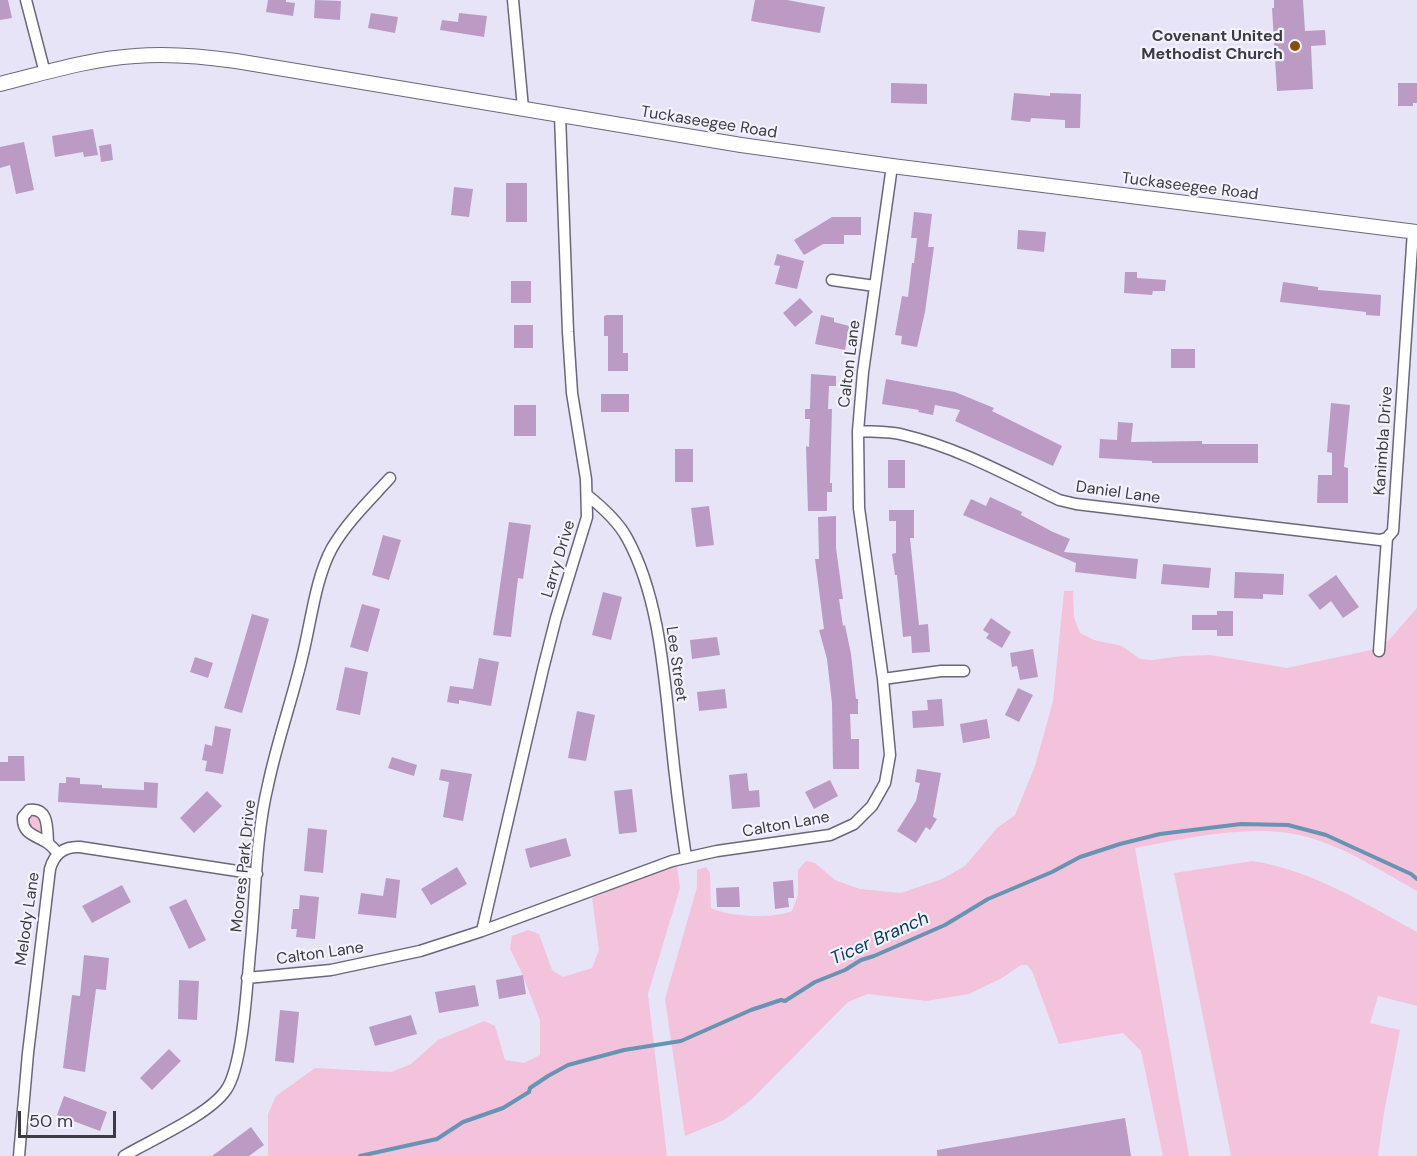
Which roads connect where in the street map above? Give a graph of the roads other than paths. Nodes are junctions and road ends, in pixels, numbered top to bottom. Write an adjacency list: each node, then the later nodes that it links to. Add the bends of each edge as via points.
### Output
1 (26, 0): 3 (street)
2 (513, 0): 5 (street)
3 (45, 73): 4 (street, Tuckaseegee Road); 5 (street, Tuckaseegee Road, via 133,56 194,55)
4 (0, 84)
5 (523, 108): 6 (street, Tuckaseegee Road)
6 (560, 115): 7 (street, Tuckaseegee Road); 13 (street, Larry Drive, via 572,393)
7 (892, 166): 8 (street, Tuckaseegee Road); 10 (street, Calton Lane)
8 (1415, 231): 14 (street, Kanimbla Drive, via 1393,531)
9 (832, 280): 10 (street)
10 (875, 286): 11 (street, Calton Lane)
11 (858, 431): 14 (street, Daniel Lane, via 902,434 923,440 1076,504); 17 (street, Calton Lane, via 859,508)
12 (390, 478): 21 (street, Moores Park Drive, via 347,526 326,566 267,785)
13 (587, 495): 20 (street, Lee Street, via 604,508 626,535 650,600 662,649); 22 (street, Larry Drive, via 587,517 546,659)
14 (1387, 538): 15 (street, Kanimbla Drive)
15 (1379, 651)
16 (964, 671): 17 (street)
17 (883, 678): 20 (street, Calton Lane, via 889,765 881,791 854,824 813,839)
18 (48, 843): 19 (street)
19 (58, 853): 21 (street, Melody Lane, via 80,847); 24 (street, Melody Lane, via 50,869 36,973)
20 (686, 857): 22 (street, Calton Lane)
21 (257, 874): 23 (street, Moores Park Drive)
22 (483, 931): 23 (street, Calton Lane, via 368,964)
23 (247, 978): 25 (street, Moores Park Drive, via 235,1070 225,1092 211,1105)
24 (19, 1156)
25 (124, 1156)

